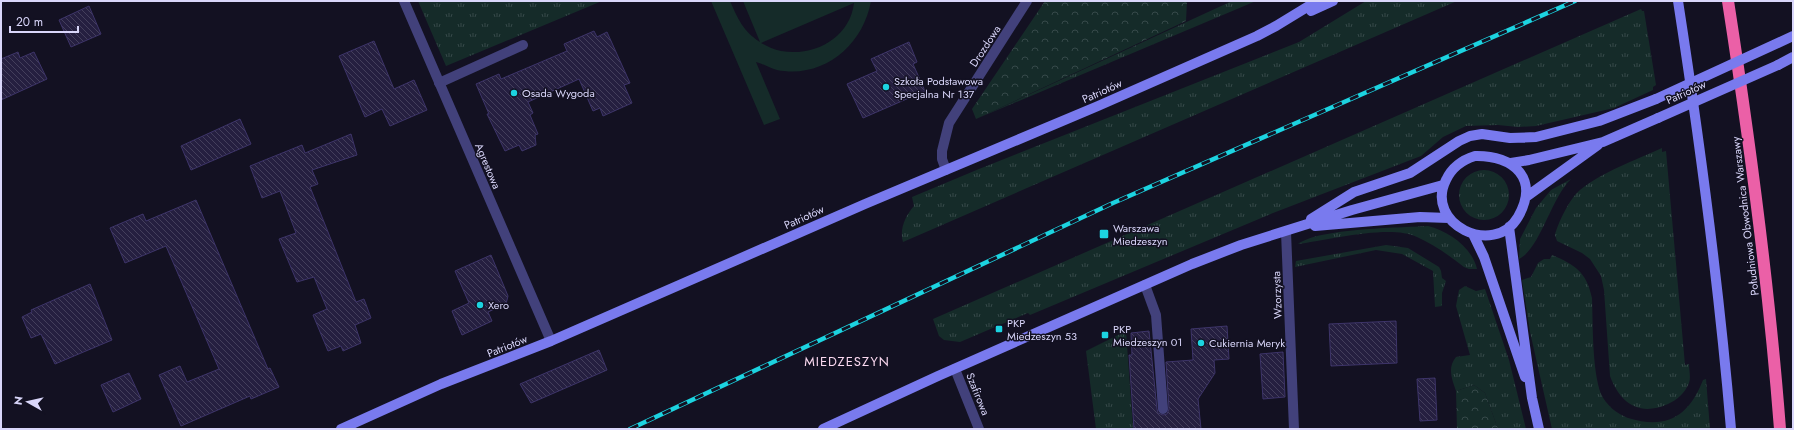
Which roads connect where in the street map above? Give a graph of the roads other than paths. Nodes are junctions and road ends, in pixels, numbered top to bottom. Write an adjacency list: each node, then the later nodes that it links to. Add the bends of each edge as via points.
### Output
1 (404, 1): 14 (street, Agrestowa)
2 (1027, 1): 17 (street, Drozdowa, via 949,123 942,151)
3 (1306, 1): 8 (main road, Patriotów)
4 (1317, 1): 8 (main road, Patriotów)
5 (1333, 1): 8 (main road)
6 (1678, 1): 35 (main road, via 1723,336)
7 (1728, 1): 36 (highway, Południowa Obwodnica Warszawy, via 1760,223)
8 (1276, 26): 17 (main road, Patriotów, via 1098,106)
9 (1793, 36): 22 (main road, bridge, via 1656,99 1599,122 1536,137 1510,138 1482,134 1470,136 1410,173 1354,192)
10 (523, 45): 14 (street)
11 (1793, 57): 13 (main road, Patriotów)
12 (1793, 60): 13 (main road, Patriotów)
13 (1778, 65): 15 (main road, Patriotów, bridge)
14 (439, 83): 26 (street, Agrestowa)
15 (1603, 142): 16 (main road, Patriotów); 19 (main road, Patriotów)
16 (1511, 163): 18 (main road, via 1488,156 1467,158 1450,172); 19 (main road, via 1523,178)
17 (946, 170): 26 (main road, Patriotów)
18 (1443, 185): 20 (main road, via 1442,203); 22 (main road)
19 (1526, 196): 21 (main road, via 1518,216)
20 (1449, 218): 22 (main road, via 1413,218); 24 (main road, via 1459,228)
21 (1509, 227): 24 (main road, via 1489,236); 28 (main road)
22 (1296, 228): 23 (main road)
23 (1286, 232): 25 (main road, via 1241,245); 33 (street, Wzorzysta)
24 (1473, 234): 28 (main road, via 1484,257)
25 (1145, 285): 27 (main road); 29 (street, via 1156,315)
26 (550, 341): 30 (main road, Patriotów, via 441,384)
27 (955, 369): 31 (main road); 32 (street, Szafirowa)
28 (1532, 398): 34 (main road)
29 (1163, 409)
30 (341, 429)
31 (823, 429)
32 (980, 429)
33 (1294, 429)
34 (1539, 429)
35 (1731, 429)
36 (1780, 429)

